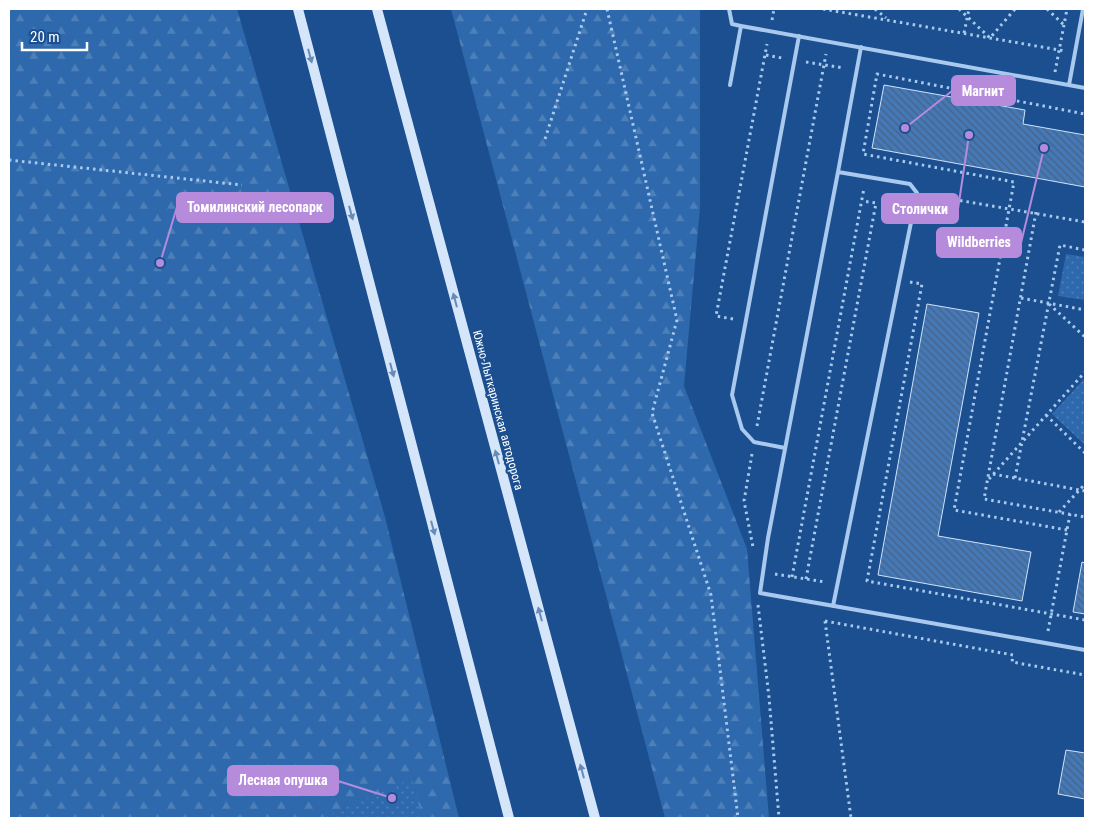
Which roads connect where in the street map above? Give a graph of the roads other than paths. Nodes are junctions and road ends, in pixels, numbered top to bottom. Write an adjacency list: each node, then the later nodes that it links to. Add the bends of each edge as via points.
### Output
1 (298, 9): 15 (main road, one-way to 15)
2 (377, 9): 16 (main road, Южно-Лыткаринская автодорога, one-way to 2)
3 (729, 9): 5 (lane, via 732,24)
4 (1083, 9): 8 (lane)
5 (741, 26): 6 (lane); 9 (lane)
6 (799, 36): 7 (lane); 12 (lane, via 732,395 742,429 754,442)
7 (860, 47): 8 (lane); 11 (lane)
8 (1069, 85): 10 (lane)
9 (730, 86)
10 (1085, 88)
11 (838, 172): 12 (lane); 13 (lane, via 910,184 917,193)
12 (785, 448): 13 (lane, via 760,593)
13 (833, 606): 14 (lane)
14 (1085, 650)
15 (509, 818)
16 (595, 818)

